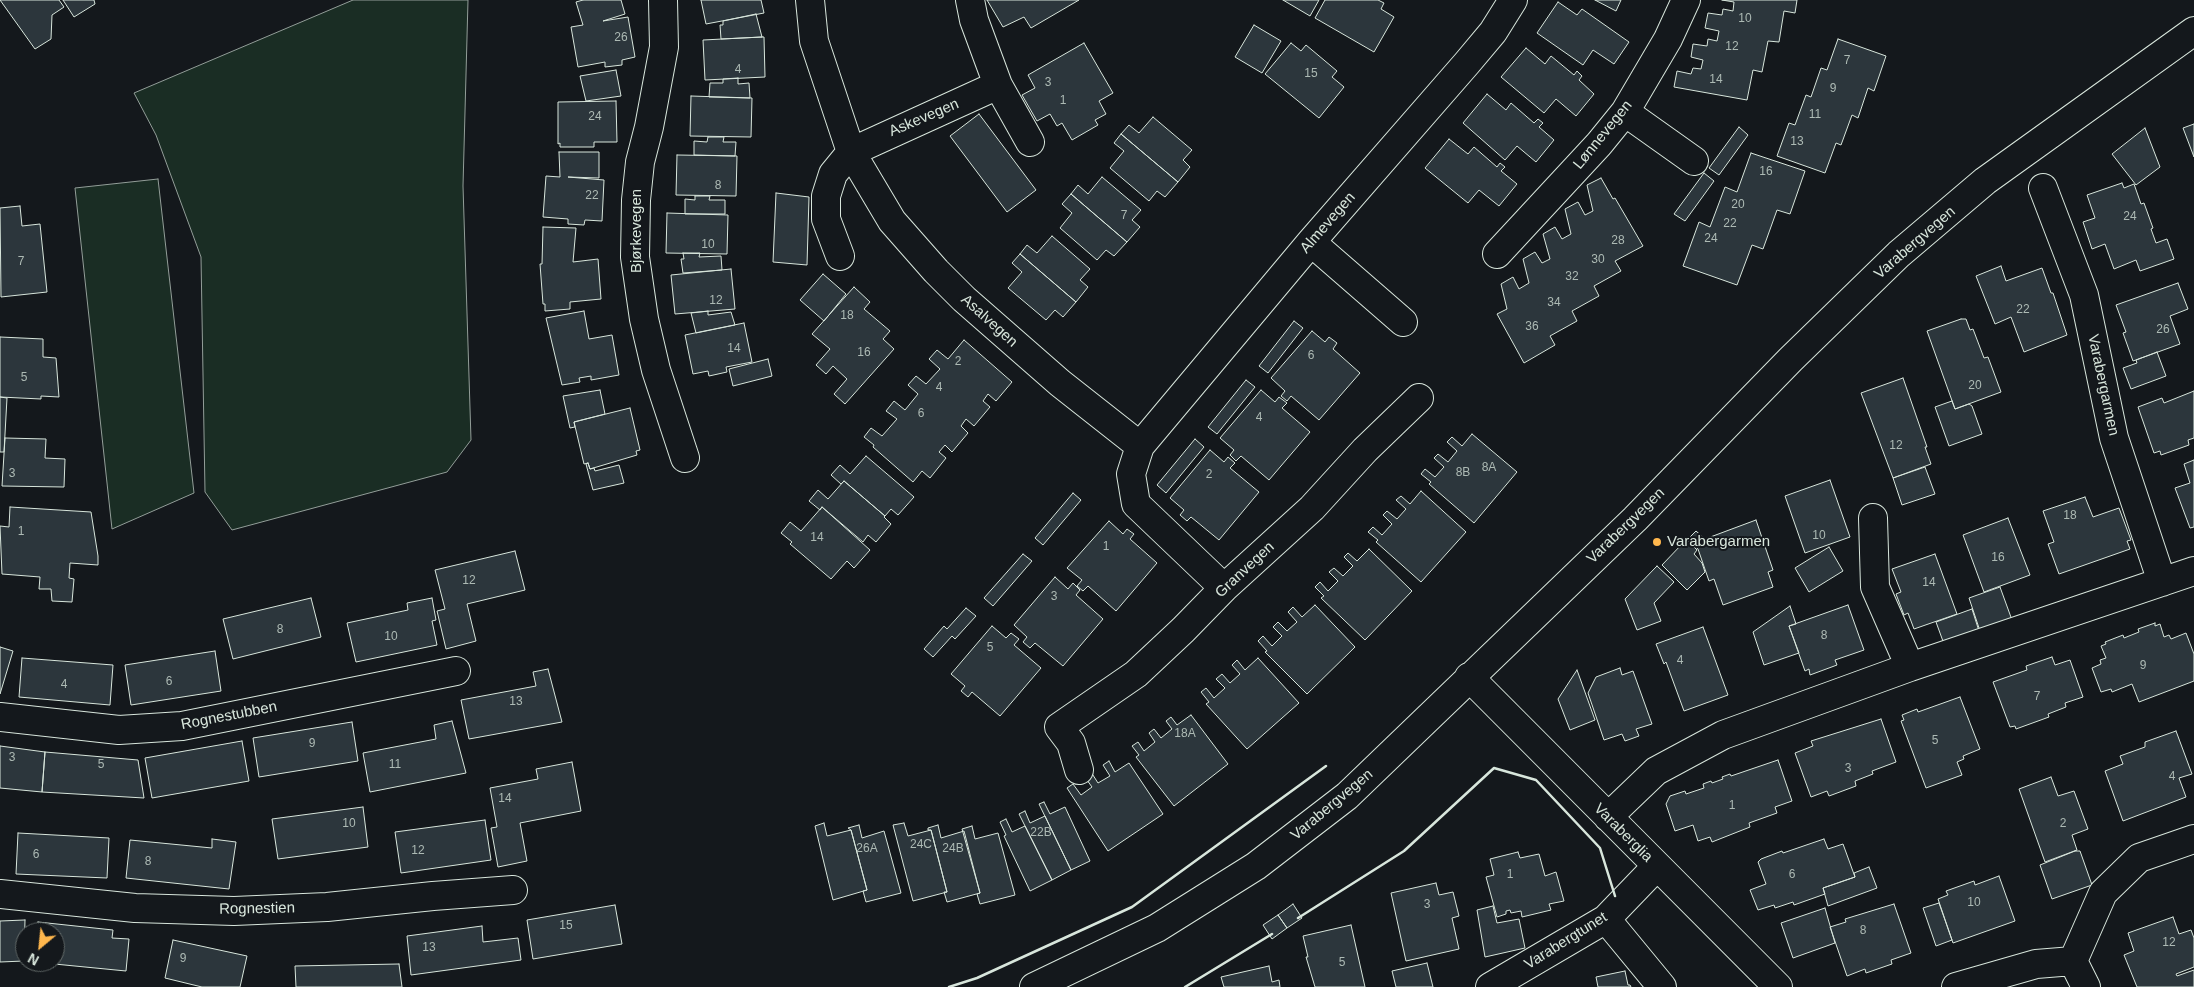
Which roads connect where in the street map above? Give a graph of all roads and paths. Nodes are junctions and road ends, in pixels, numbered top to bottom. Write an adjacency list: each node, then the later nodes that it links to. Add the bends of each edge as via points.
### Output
1 (662, 0): 19 (street, Bjørkevegen, via 664,48 640,162 635,257 656,370)
2 (810, 0): 10 (street, Asalvegen, via 814,41)
3 (970, 0): 7 (street)
4 (1514, 0): 13 (street, Almevegen, via 1467,63)
5 (1686, 0): 8 (street, Lønnevegen, via 1668,39)
6 (2194, 31): 26 (street, Varabergvegen, via 1986,181 1899,254 1635,519)
7 (998, 86): 9 (street); 10 (street, Askevegen)
8 (1625, 112): 11 (street); 14 (street, Lønnevegen)
9 (1030, 142)
10 (851, 152): 15 (street, via 833,174 826,196 826,219); 18 (street, Asalvegen, via 892,221 936,271 1060,383)
11 (1694, 161)
12 (2043, 188): 22 (street, Varabergarmen, via 2084,294 2114,438)
13 (1311, 242): 16 (street); 18 (street, Almevegen)
14 (1497, 254)
15 (840, 256)
16 (1404, 322)
17 (1419, 398): 23 (street, Granvegen, via 1312,508)
18 (1140, 446): 23 (street, via 1131,474 1136,504)
19 (685, 458)
20 (1873, 518): 24 (street, via 1875,587)
21 (2194, 571): 22 (street)
22 (2162, 582): 24 (street)
23 (1224, 588): 28 (street, Granvegen, via 1136,674 1059,728 1071,743)
24 (1910, 667): 29 (street, via 1723,735 1656,770)
25 (456, 671): 27 (street, Rognestubben, via 182,726 119,730)
26 (1470, 677): 29 (street, Varaberglia); 36 (street, Varabergvegen, via 1347,796 1256,866 1157,928)
27 (0, 717)
28 (1079, 770)
29 (1608, 817): 31 (street, Varaberglia)
30 (2194, 839): 35 (street, via 2138,858 2103,892)
31 (1656, 867): 34 (street, Varabergtunet); 39 (street, Varaberglia)
32 (513, 890): 33 (street, Rognestien, via 327,907 234,911 135,908)
33 (0, 894)
34 (1606, 919): 37 (street, Varabergtunet); 38 (street)
35 (2073, 961): 40 (street, via 2036,964); 41 (street)
36 (1034, 987)
37 (1490, 987)
38 (1662, 987)
39 (1778, 987)
40 (1956, 987)
41 (2086, 987)

